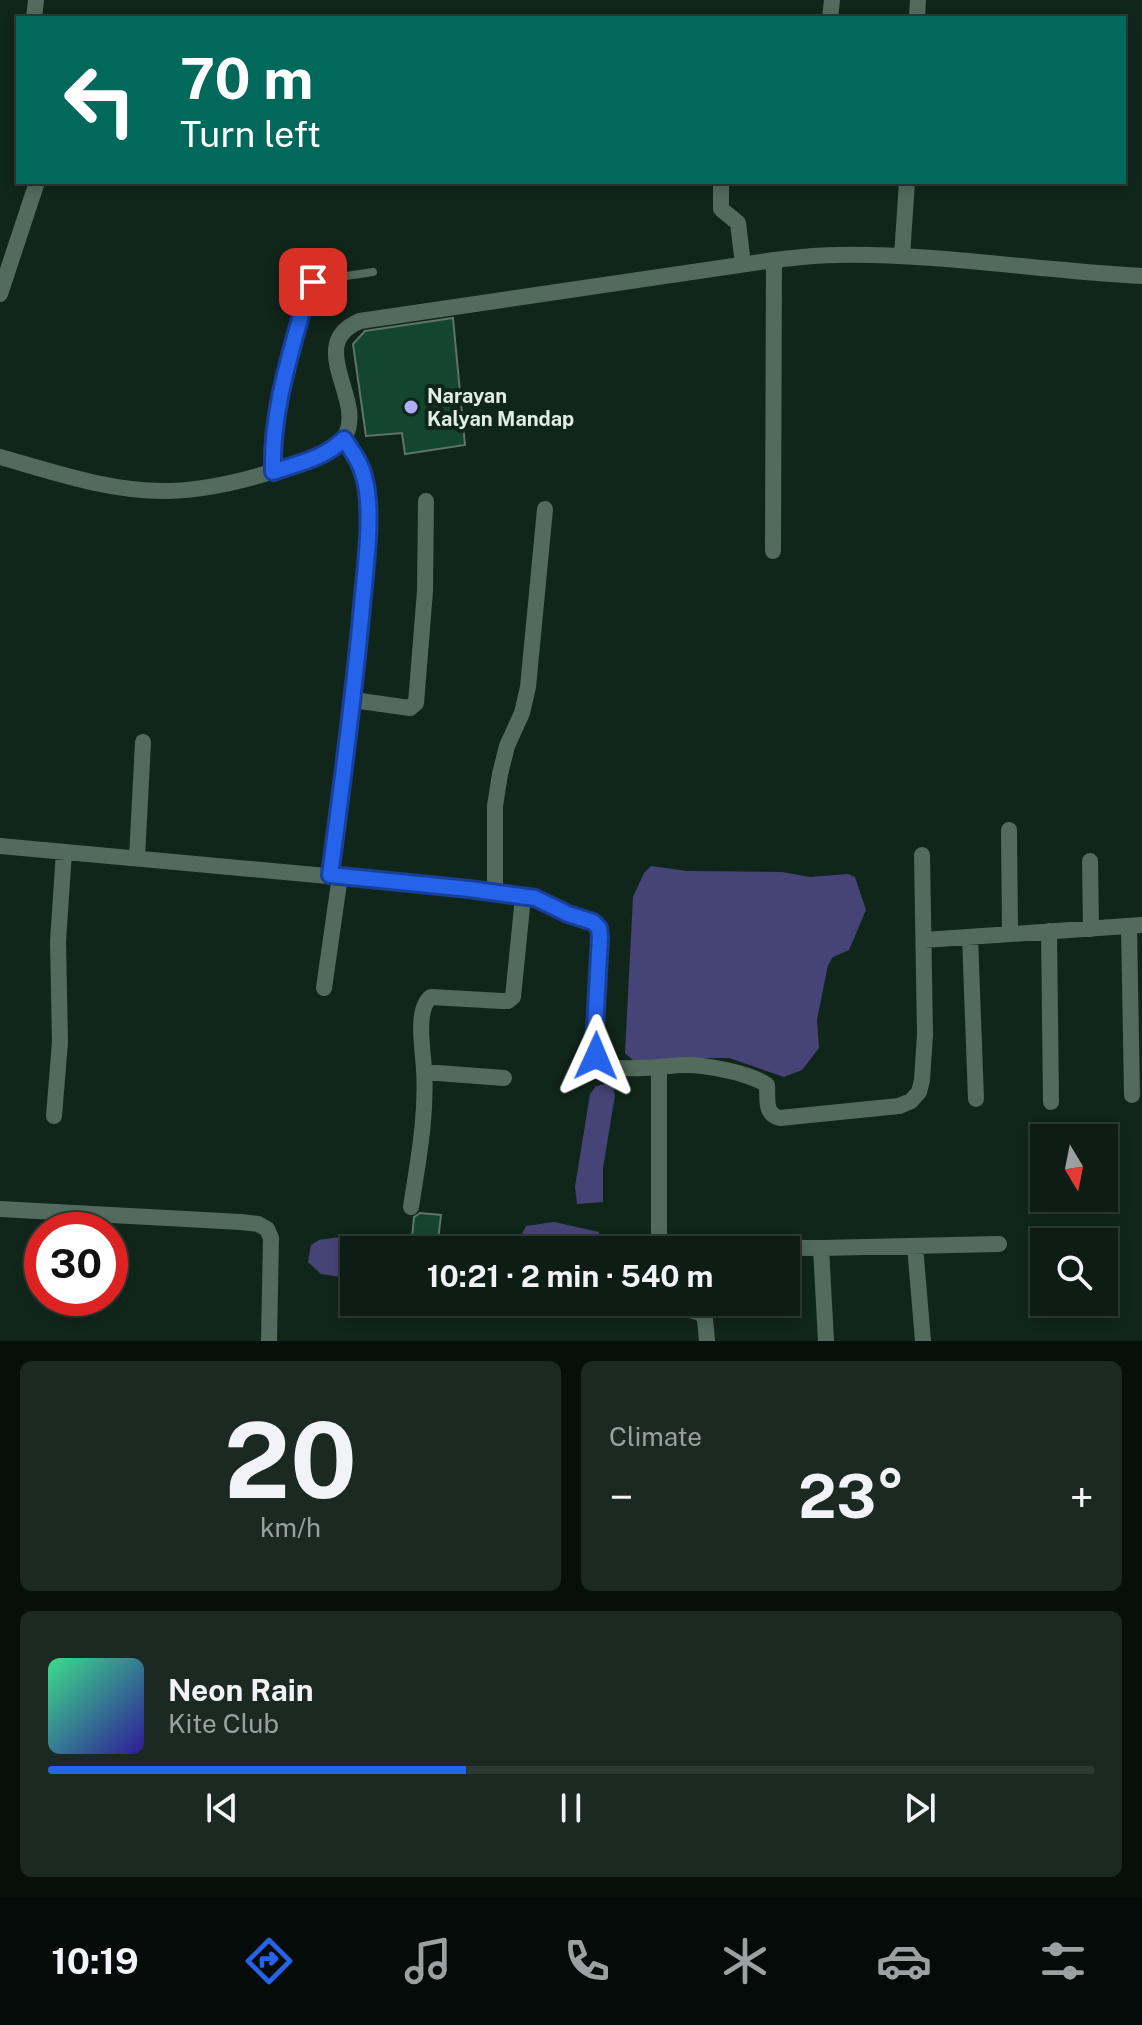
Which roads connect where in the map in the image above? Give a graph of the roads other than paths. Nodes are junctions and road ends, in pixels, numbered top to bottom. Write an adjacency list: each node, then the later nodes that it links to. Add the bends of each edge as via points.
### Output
1 (36, 184): 9 (street)
2 (721, 184): 6 (street, via 720,204 738,223)
3 (907, 184): 4 (street)
4 (902, 256): 5 (street, via 834,254); 8 (street)
5 (774, 260): 6 (street); 15 (street)
6 (743, 264): 10 (street, via 360,321 349,326 337,344 348,411)
7 (373, 272): 12 (lane, via 309,286 281,389)
8 (1142, 276)
9 (0, 294)
10 (344, 439): 12 (street, via 321,456); 16 (street, via 365,478 367,499)
11 (0, 457): 12 (street, via 141,490 204,488)
12 (273, 472)
13 (426, 501): 16 (street, via 416,703 410,708)
14 (545, 509): 25 (street, via 528,687 507,746 495,806)
15 (773, 551)
16 (353, 700): 24 (street)
17 (143, 742): 22 (street)
18 (1009, 830): 30 (street)
19 (0, 846): 20 (street)
20 (64, 852): 22 (street); 40 (street)
21 (922, 855): 32 (street)
22 (137, 858): 24 (street)
23 (1090, 861): 28 (street)
24 (335, 876): 25 (street); 33 (street)
25 (495, 892): 26 (street)
26 (523, 897): 34 (street, via 599,928 594,1046 601,1063); 35 (street, via 513,997 425,1001)
27 (1136, 925): 28 (street); 37 (street)
28 (1091, 929): 29 (street)
29 (1049, 931): 30 (street); 39 (street)
30 (1010, 934): 31 (street)
31 (970, 937): 32 (street); 38 (street)
32 (924, 940): 34 (street, via 922,1080 911,1101 780,1118 769,1112 763,1082 700,1065)
33 (324, 988)
34 (659, 1067): 43 (street)
35 (424, 1072): 36 (street); 41 (street, via 425,1111)
36 (504, 1078)
37 (1132, 1095)
38 (976, 1099)
39 (1051, 1102)
40 (54, 1116)
41 (411, 1207)
42 (0, 1209): 49 (street, via 258,1224 271,1238)
43 (659, 1236)
44 (999, 1244): 45 (street)
45 (915, 1246): 47 (street); 52 (street)
46 (800, 1248): 47 (street)
47 (821, 1248): 51 (street)
48 (703, 1316): 50 (street)
49 (269, 1341)
50 (707, 1341)
51 (826, 1341)
52 (923, 1341)

